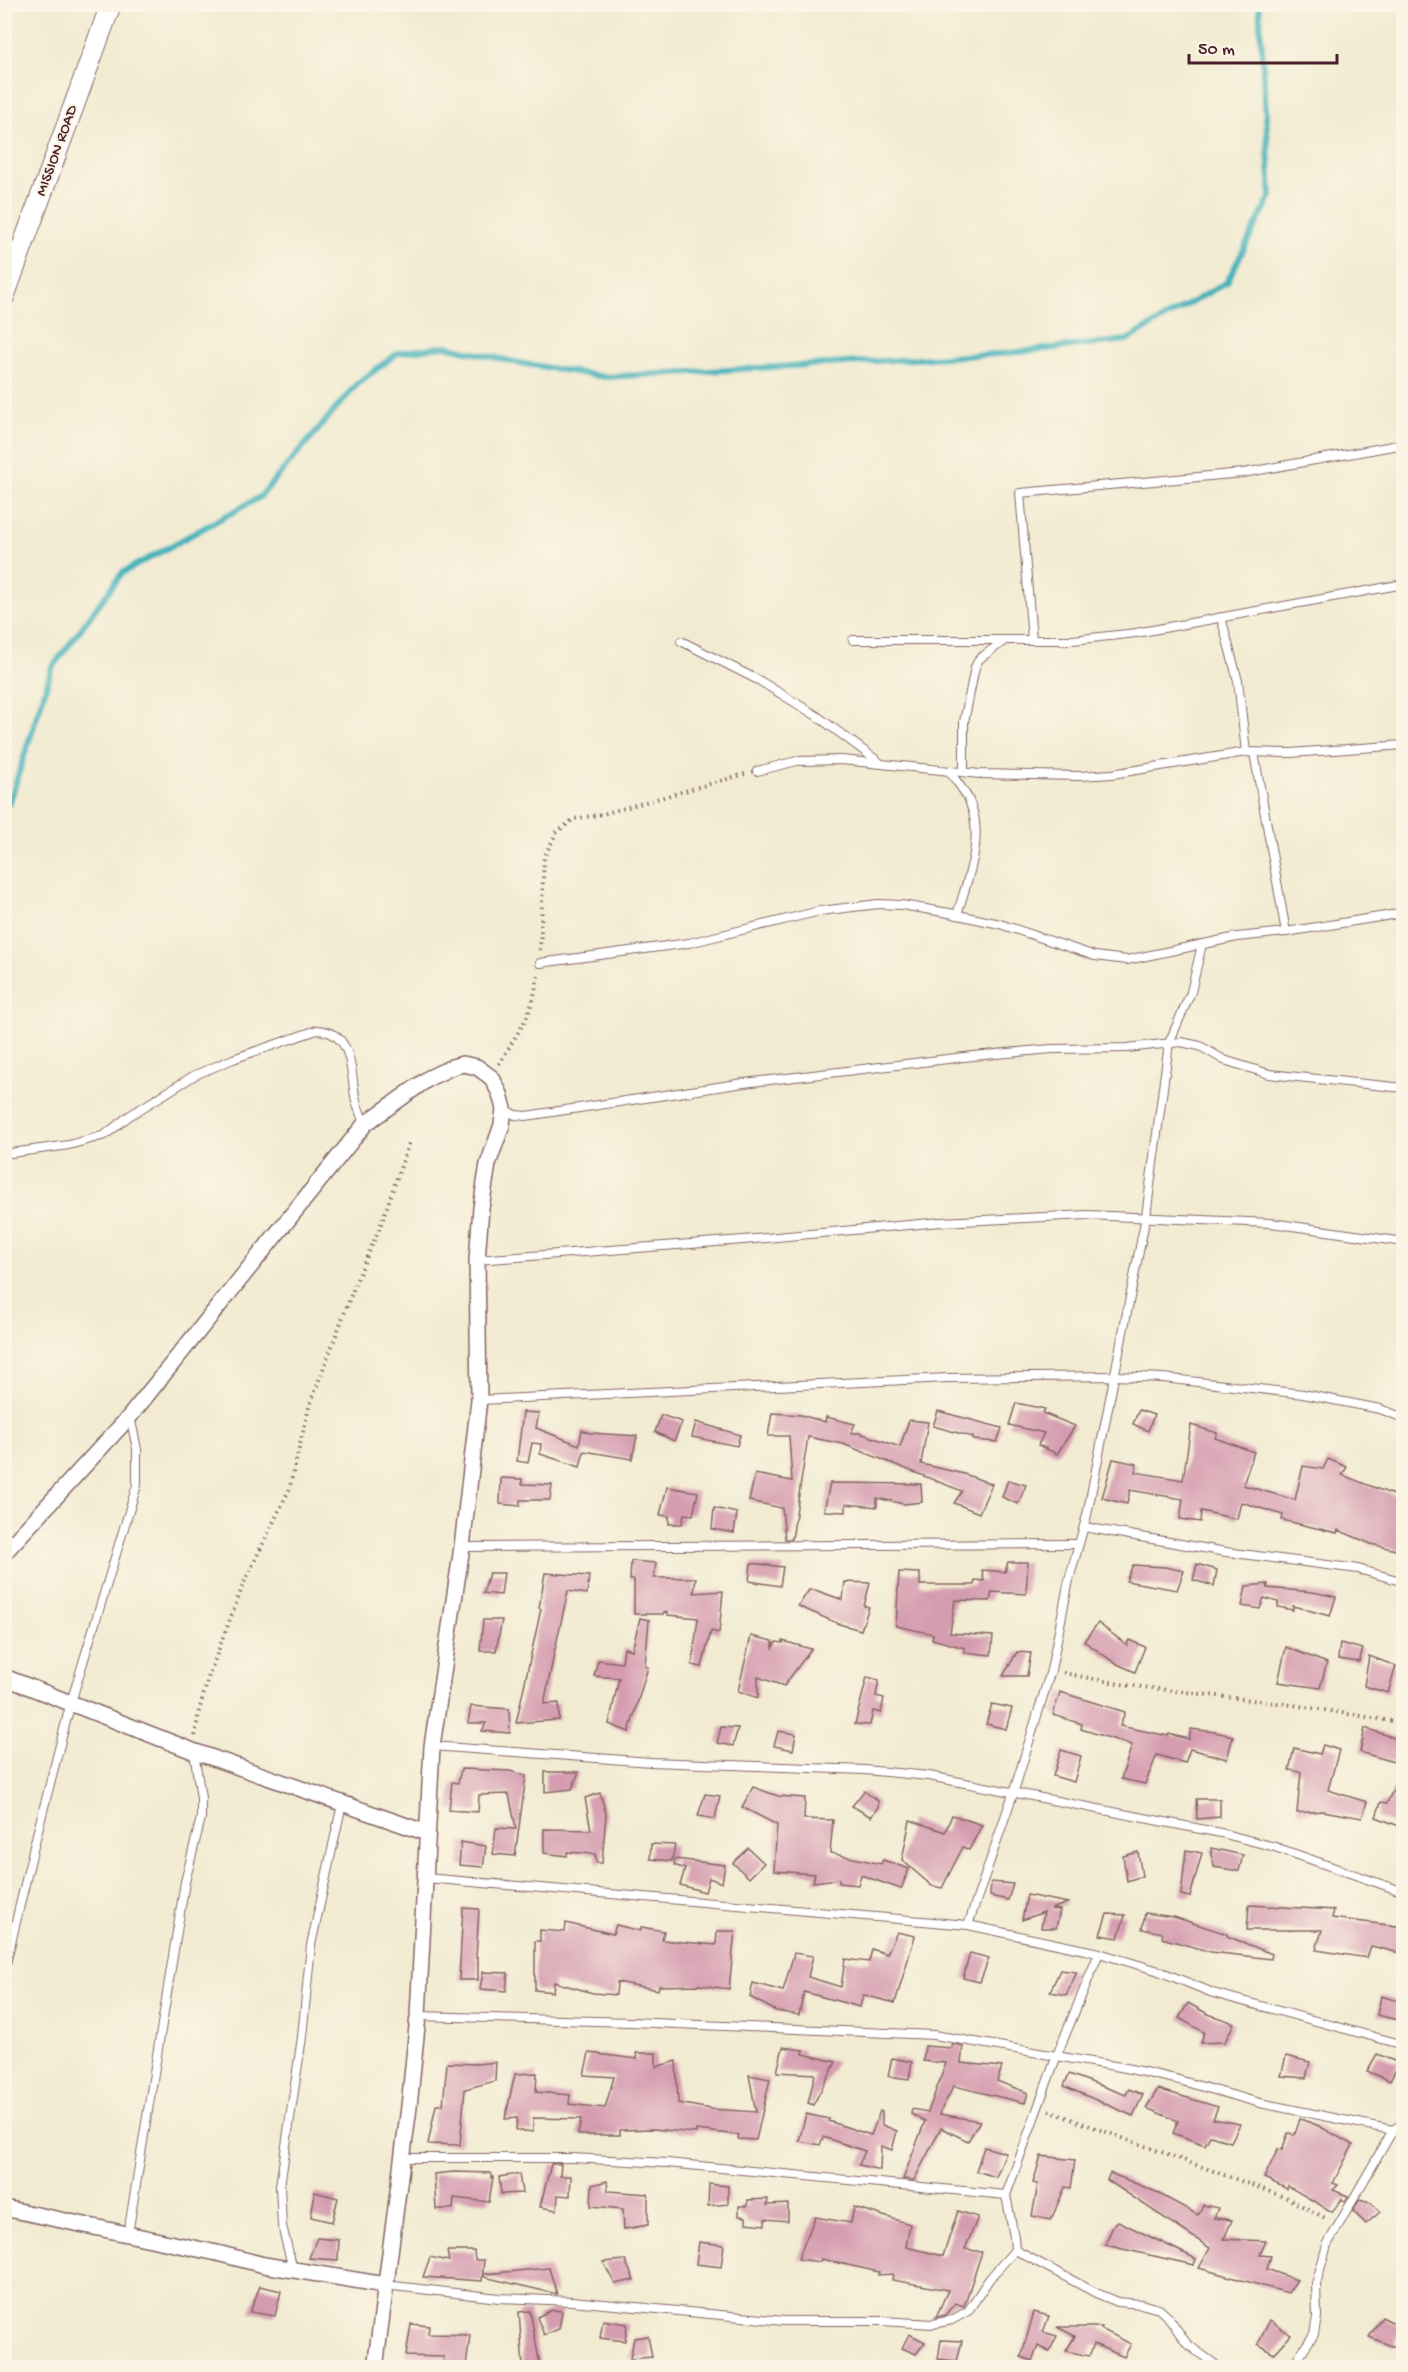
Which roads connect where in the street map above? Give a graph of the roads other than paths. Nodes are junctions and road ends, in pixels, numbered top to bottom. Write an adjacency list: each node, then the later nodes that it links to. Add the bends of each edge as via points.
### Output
1 (111, 4): 2 (street, MISSION ROAD)
2 (4, 297)
3 (1404, 444): 8 (lane, via 1243,473 1020,493)
4 (1404, 584): 5 (lane)
5 (1221, 617): 8 (lane, via 1136,633); 11 (lane, via 1238,681)
6 (853, 640): 7 (lane)
7 (1005, 640): 8 (lane); 15 (lane, via 979,659 975,667 964,722)
8 (1032, 640)
9 (681, 641): 12 (lane, via 760,681 817,716)
10 (1404, 745): 11 (lane)
11 (1250, 753): 15 (lane, via 1112,774 1034,776); 18 (lane)
12 (882, 764): 13 (lane, via 797,761); 14 (lane)
13 (757, 771)
14 (949, 771): 15 (lane); 17 (lane, via 969,800 975,827 972,863)
15 (964, 772)
16 (1404, 913): 18 (lane)
17 (957, 915): 19 (lane, via 1000,924 1111,959 1145,958); 20 (lane, via 902,905 858,905 689,943)
18 (1286, 932): 19 (lane)
19 (1202, 944): 21 (lane, via 1191,992)
20 (540, 963)
21 (1170, 1043): 22 (lane, via 1200,1046 1224,1060 1269,1074); 23 (lane, via 973,1056 744,1083 526,1116); 26 (lane)
22 (1404, 1088)
23 (504, 1109): 24 (street, via 492,1078 477,1067 463,1064 429,1078); 28 (street, via 488,1164)
24 (365, 1124): 25 (lane, via 346,1051 338,1036 328,1030 317,1030 195,1076 105,1135 69,1145); 31 (street)
25 (4, 1154)
26 (1146, 1216): 27 (lane, via 1271,1223); 28 (lane, via 963,1220); 29 (lane)
27 (1404, 1242)
28 (477, 1260): 30 (street)
29 (1115, 1376): 30 (lane, via 948,1378); 32 (lane, via 1303,1394 1380,1408); 33 (lane)
30 (478, 1400): 35 (street)
31 (130, 1416): 36 (street); 39 (lane, via 137,1449 137,1485)
32 (1404, 1418)
33 (1084, 1527): 34 (lane); 37 (lane, via 1226,1552 1359,1569)
34 (1078, 1544): 35 (lane); 42 (lane, via 1051,1670)
35 (462, 1547): 40 (street)
36 (4, 1553)
37 (1404, 1581)
38 (4, 1677): 39 (street)
39 (71, 1702): 41 (street); 49 (lane)
40 (432, 1746): 42 (lane, via 662,1762 865,1770); 44 (street)
41 (193, 1751): 43 (street); 58 (lane, via 201,1818 185,1882)
42 (1014, 1791): 46 (lane, via 1251,1840); 47 (lane)
43 (342, 1804): 44 (street); 60 (lane, via 312,1936 300,2059 280,2186 282,2226)
44 (427, 1833): 45 (street)
45 (426, 1878): 47 (lane); 50 (street)
46 (1404, 1893)
47 (968, 1925): 48 (lane)
48 (1099, 1953): 51 (lane, via 1213,1993); 52 (lane)
49 (4, 1972)
50 (418, 2016): 52 (lane, via 913,2032); 55 (street)
51 (1404, 2045)
52 (1057, 2055): 54 (lane); 56 (lane)
53 (1404, 2122): 54 (lane)
54 (1392, 2130): 64 (lane, via 1327,2245 1318,2269 1314,2334)
55 (404, 2158): 56 (lane, via 572,2158 667,2163); 61 (street)
56 (1006, 2195): 59 (lane)
57 (4, 2208): 58 (street)
58 (128, 2234): 60 (street)
59 (1015, 2250): 61 (lane, via 968,2311 933,2324 784,2322); 63 (lane, via 1096,2293 1118,2302 1159,2309 1187,2344)
60 (293, 2269): 61 (street)
61 (385, 2285): 62 (street)
62 (375, 2367)
63 (1220, 2367)
64 (1291, 2367)

